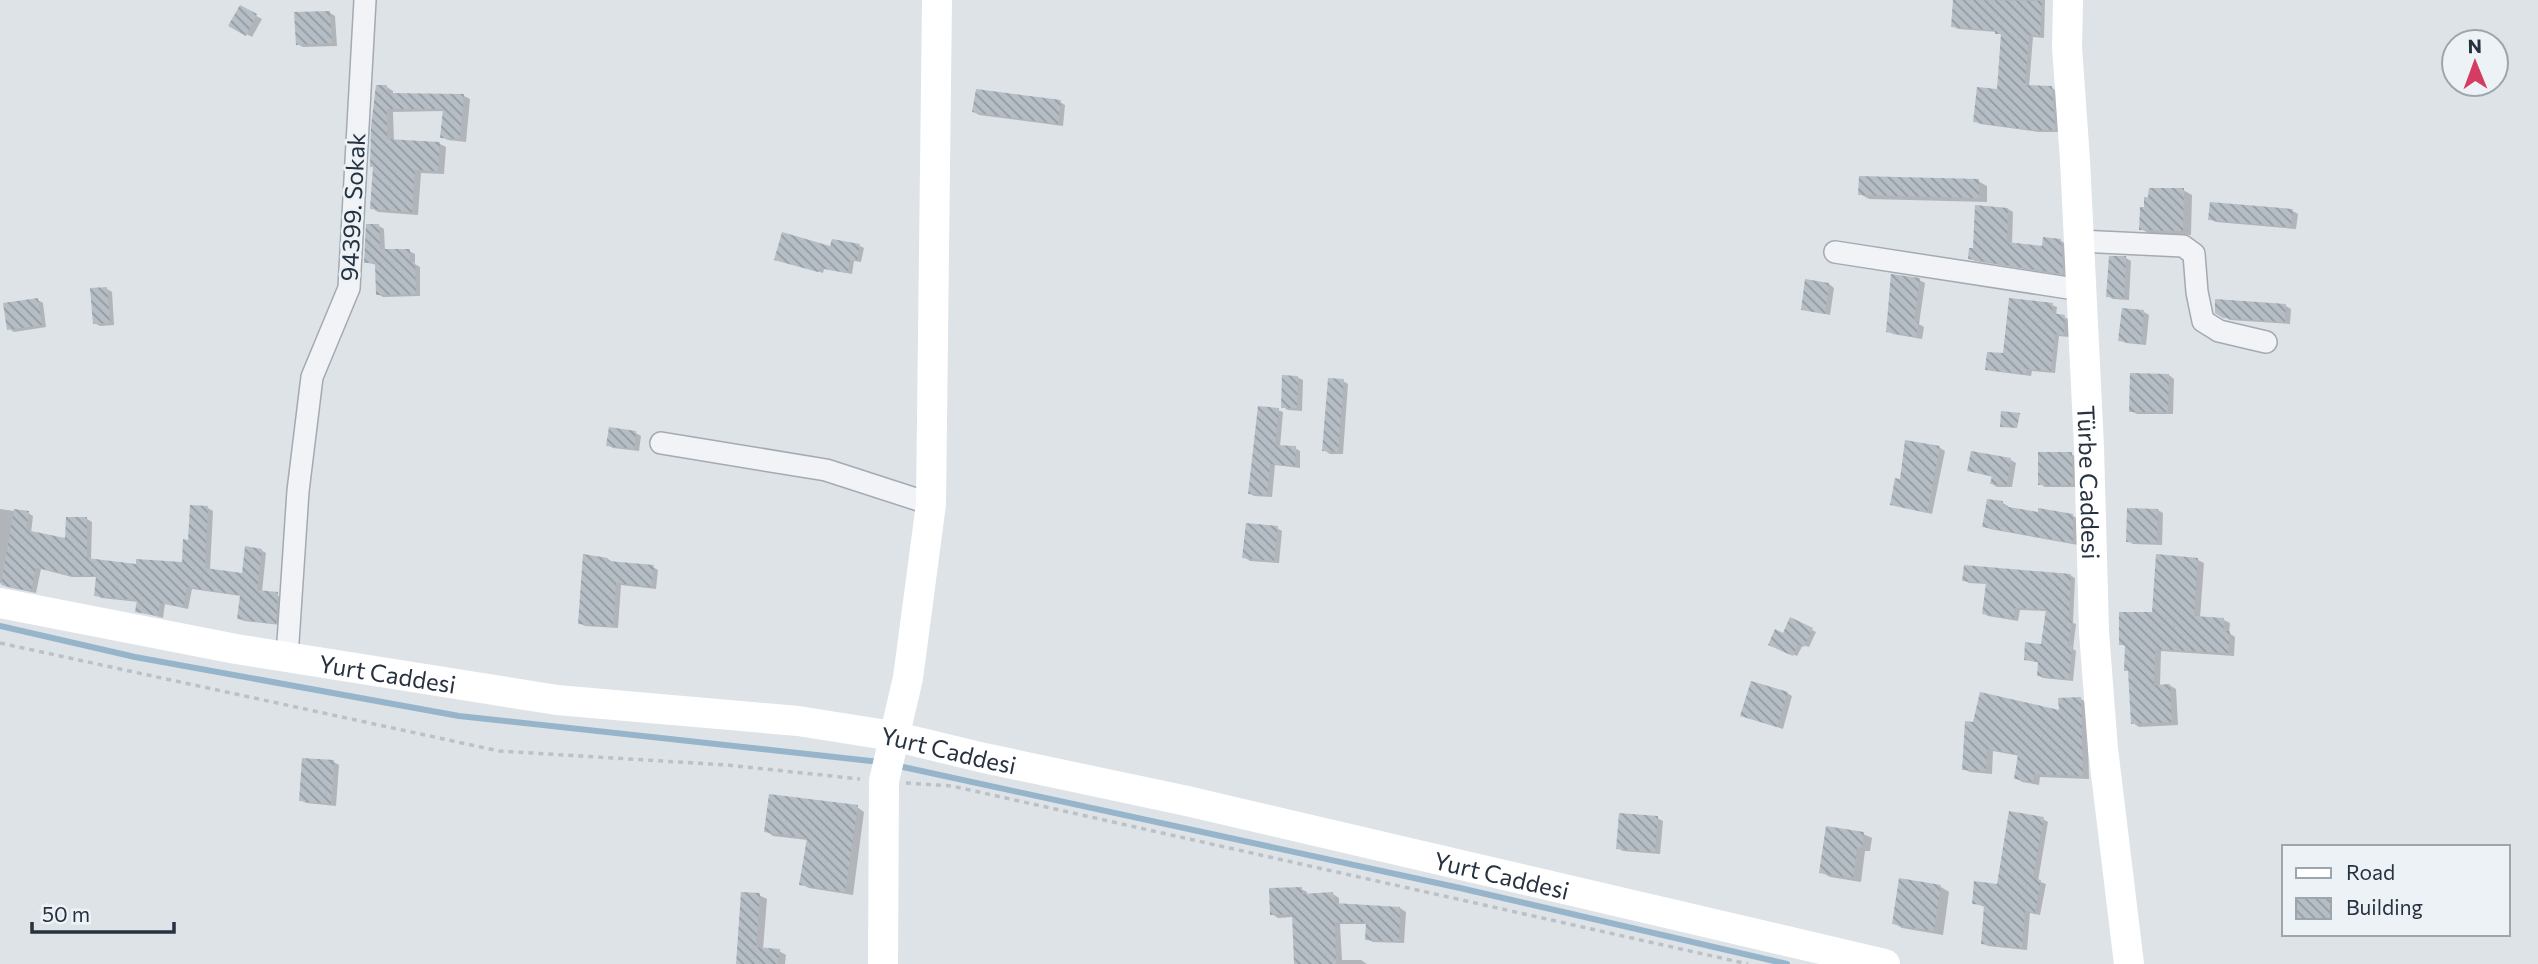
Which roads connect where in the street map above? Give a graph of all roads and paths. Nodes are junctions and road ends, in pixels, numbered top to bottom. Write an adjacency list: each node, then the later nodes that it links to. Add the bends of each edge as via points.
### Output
1 (365, 0): 11 (street, 94399. Sokak, via 349,288 312,377 298,491)
2 (937, 0): 9 (street)
3 (2068, 0): 4 (street, Türbe Caddesi)
4 (2079, 241): 6 (street, Türbe Caddesi); 7 (street, via 2183,246 2194,254 2197,265 2203,321 2219,331)
5 (1835, 252): 6 (street)
6 (2081, 290): 15 (street, Türbe Caddesi, via 2095,658)
7 (2266, 342)
8 (661, 443): 9 (street, via 826,470)
9 (931, 504): 12 (street, via 908,678)
10 (0, 603): 11 (street, Yurt Caddesi)
11 (287, 657): 12 (street, Yurt Caddesi, via 558,700 797,721)
12 (893, 736): 13 (street, via 884,781); 14 (street, Yurt Caddesi)
13 (883, 964)
14 (1885, 964)
15 (2129, 964)

